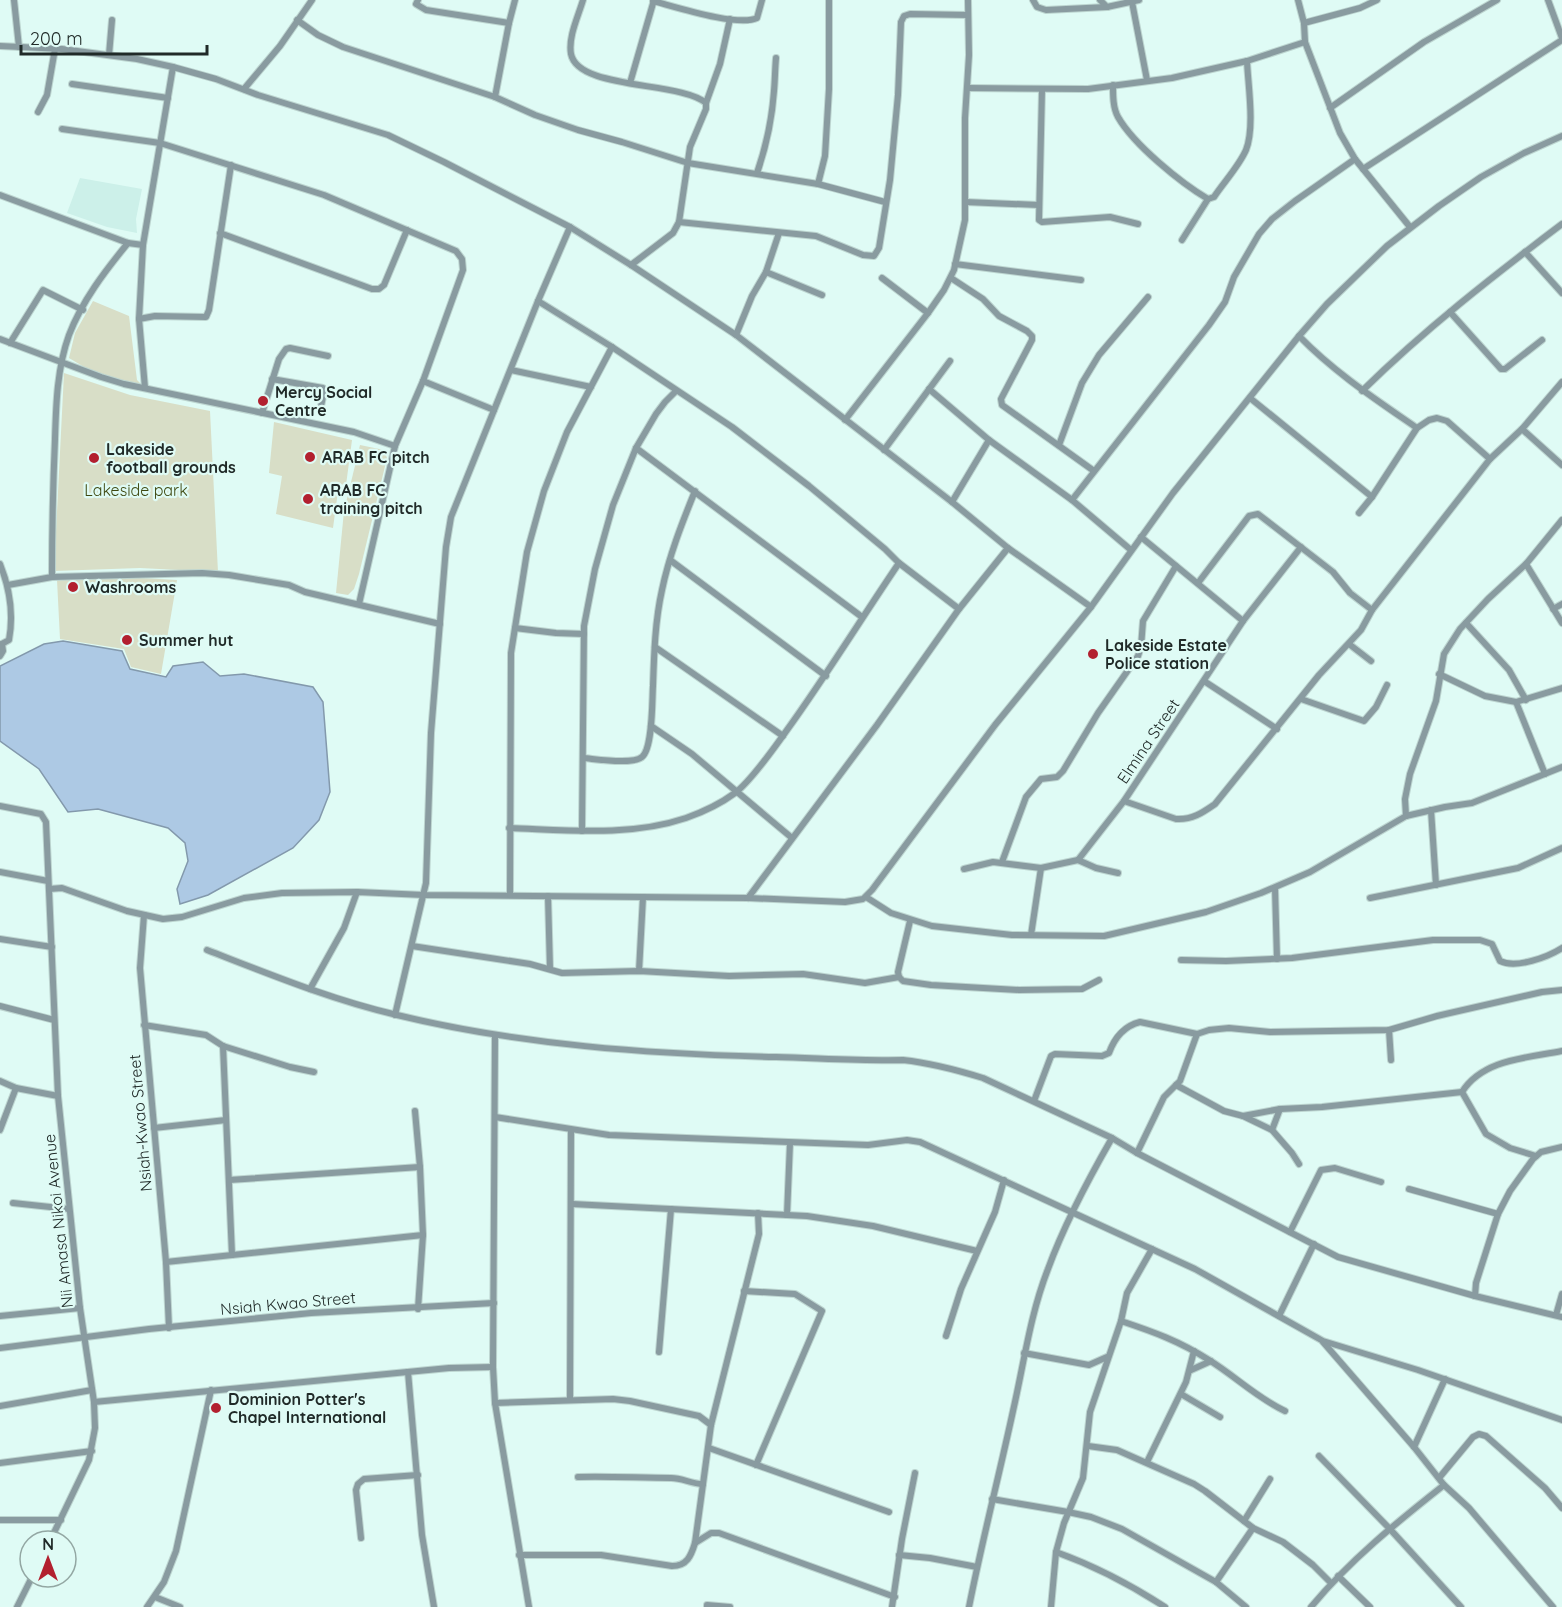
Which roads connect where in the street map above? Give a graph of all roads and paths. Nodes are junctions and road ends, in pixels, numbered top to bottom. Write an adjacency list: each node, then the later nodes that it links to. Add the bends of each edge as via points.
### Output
1 (14, 0): 29 (street)
2 (418, 0): 24 (street, via 416,4 426,10)
3 (515, 0): 24 (street)
4 (583, 0): 36 (street, via 572,37 575,64 582,70)
5 (762, 0): 21 (street, via 757,18)
6 (829, 0): 55 (street, via 825,156)
7 (968, 0): 20 (street)
8 (1033, 0): 18 (street, via 1037,7 1046,10)
9 (1100, 0): 18 (street)
10 (1298, 0): 25 (street)
11 (1357, 0): 19 (street)
12 (1377, 0): 19 (street)
13 (1497, 0): 45 (street, via 1424,42)
14 (1548, 0): 26 (street)
15 (310, 1): 23 (street)
16 (654, 1): 21 (street); 36 (street)
17 (1136, 1): 18 (street); 35 (street)
18 (1107, 7)
19 (1360, 8): 25 (street)
20 (968, 15): 39 (street); 58 (street, via 910,14 901,22 895,125)
21 (730, 19): 44 (street)
22 (112, 20): 31 (street)
23 (297, 20): 40 (street); 42 (street, via 343,47)
24 (509, 23): 42 (street)
25 (1304, 23): 27 (street)
26 (1562, 39): 53 (street)
27 (1305, 42): 33 (street); 45 (street)
28 (0, 46): 29 (street)
29 (19, 47): 30 (street)
30 (55, 49): 31 (street); 46 (street, via 47,95)
31 (109, 55): 34 (street)
32 (776, 58): 54 (street, via 770,122)
33 (1247, 60): 35 (street); 57 (street, via 1250,123 1246,151)
34 (173, 67): 40 (street); 43 (street)
35 (1147, 80): 38 (street)
36 (630, 83): 44 (street, via 673,91)
37 (72, 84): 43 (street)
38 (1113, 85): 41 (street); 57 (street, via 1118,117 1142,148)
39 (967, 88): 41 (street); 59 (street)
40 (244, 89): 64 (street, via 388,135)
41 (1042, 90): 60 (street)
42 (495, 97): 51 (street, via 578,130)
43 (168, 98): 49 (street)
44 (706, 104): 51 (street)
45 (1329, 108): 50 (street)
46 (38, 112)
47 (62, 129): 49 (street)
48 (1562, 136): 65 (street, via 1480,177)
49 (160, 143): 52 (street); 71 (street)
50 (1355, 159): 53 (street); 119 (street, via 1287,207 1259,234 1209,326)
51 (688, 163): 54 (street); 61 (street)
52 (231, 165): 66 (street, via 324,195); 68 (street)
53 (1363, 169): 65 (street)
54 (757, 173): 55 (street)
55 (818, 184): 58 (street)
56 (0, 195): 70 (street)
57 (1208, 199): 69 (street)
58 (885, 202): 67 (street, via 879,248 874,256 816,236)
59 (964, 202): 60 (street); 73 (street, via 965,220)
60 (1039, 205): 62 (street, via 1038,217 1042,222 1110,217)
61 (679, 222): 67 (street); 74 (street, via 673,232)
62 (1137, 224)
63 (1562, 224): 72 (street)
64 (570, 227): 74 (street); 82 (street)
65 (1410, 227): 88 (street, via 1369,262)
66 (407, 230): 68 (street, via 379,289); 98 (street, via 456,251 462,259 463,270)
67 (779, 232): 75 (street)
68 (220, 233): 86 (street, via 206,317)
69 (1182, 240)
70 (128, 243): 71 (street); 83 (street, via 104,272)
71 (143, 245): 86 (street)
72 (1525, 252): 79 (street); 84 (street)
73 (955, 264): 77 (street); 78 (street)
74 (631, 265): 87 (street)
75 (766, 272): 80 (street); 87 (street)
76 (882, 278): 85 (street)
77 (951, 278): 85 (street); 113 (street, via 983,299 999,316 1030,333 1032,340 1001,399 1002,405)
78 (1081, 280)
79 (1562, 293)
80 (822, 295)
81 (1148, 297): 113 (street, via 1093,364)
82 (538, 301): 92 (street); 96 (street)
83 (82, 310): 91 (street, via 43,290); 95 (street, via 69,335)
84 (1450, 312): 90 (street, via 1502,369); 104 (street)
85 (928, 313): 109 (street)
86 (139, 319): 101 (street)
87 (736, 335): 109 (street)
88 (1299, 336): 104 (street, via 1323,361); 105 (street)
89 (0, 339): 91 (street)
90 (1542, 340)
91 (10, 343): 95 (street)
92 (612, 347): 100 (street); 103 (street)
93 (328, 356): 97 (street, via 286,349)
94 (950, 361): 102 (street)
95 (62, 362): 101 (street); 135 (street, via 55,429)
96 (511, 370): 100 (street); 106 (street)
97 (272, 379): 107 (street, via 322,388); 108 (street)
98 (423, 381): 106 (street); 114 (street)
99 (1562, 382): 111 (street)
100 (591, 387): 149 (street, via 567,432 544,491 527,552)
101 (145, 388): 108 (street)
102 (929, 389): 112 (street); 116 (street)
103 (676, 391): 115 (street, via 656,414); 131 (street, via 809,486)
104 (1362, 391): 110 (street)
105 (1250, 398): 121 (street); 126 (street)
106 (494, 410): 148 (street, via 451,517)
107 (320, 411)
108 (262, 413): 114 (street, via 354,432)
109 (845, 420): 116 (street)
110 (1418, 428): 117 (street, via 1429,420 1443,419); 121 (street)
111 (1522, 429): 117 (street); 118 (street)
112 (988, 440): 122 (street); 123 (street)
113 (1059, 445): 119 (street)
114 (395, 446): 138 (street)
115 (636, 448): 120 (street); 150 (street, via 595,569)
116 (884, 450): 123 (street)
117 (1490, 459): 143 (street)
118 (1562, 465)
119 (1094, 471): 122 (street)
120 (695, 491): 130 (street); 144 (street)
121 (1372, 497): 124 (street)
122 (1072, 500): 129 (street)
123 (952, 502): 127 (street)
124 (1359, 513)
125 (1562, 520): 133 (street)
126 (1141, 537): 129 (street); 134 (street)
127 (1008, 548): 140 (street); 141 (street)
128 (1301, 548): 137 (street, via 1263,516 1249,516); 143 (street); 145 (street, Elmina Street)
129 (1131, 550): 140 (street)
130 (670, 560): 153 (street); 157 (street)
131 (898, 563): 141 (street); 144 (street)
132 (0, 564): 136 (street)
133 (1526, 564): 142 (street); 146 (street)
134 (1176, 566): 137 (street); 180 (street, via 1143,621 1138,656 1063,771 1057,777 1041,779 1026,797)
135 (52, 577): 136 (street); 138 (street, via 228,575 289,585)
136 (5, 581): 151 (street, via 11,601 9,640)
137 (1198, 583): 145 (street)
138 (359, 604): 148 (street)
139 (1562, 604): 142 (street)
140 (1091, 607): 194 (street, via 994,725)
141 (959, 609): 177 (street)
142 (1553, 609): 147 (street)
143 (1372, 610): 152 (street)
144 (862, 617): 157 (street)
145 (1243, 621): 158 (street, Elmina Street)
146 (1466, 623): 156 (street, via 1444,654); 162 (street, via 1509,670)
147 (1562, 623)
148 (440, 624): 190 (street)
149 (515, 628): 150 (street); 175 (street, via 511,653)
150 (584, 634): 167 (street)
151 (1, 644): 154 (street)
152 (1349, 644): 155 (street); 161 (street)
153 (655, 647): 164 (street); 166 (street)
154 (0, 656)
155 (1371, 661)
156 (1439, 674): 163 (street, via 1485,696); 174 (street, via 1436,700 1410,774)
157 (826, 676): 166 (street)
158 (1204, 681): 165 (street); 171 (street, Elmina Street)
159 (1387, 685): 161 (street, via 1364,722)
160 (1562, 688): 162 (street)
161 (1300, 699): 165 (street)
162 (1526, 700): 163 (street)
163 (1516, 702): 169 (street)
164 (651, 726): 167 (street, via 642,757 618,761); 170 (street)
165 (1277, 729): 171 (street, via 1215,804 1195,817 1176,819)
166 (783, 736): 170 (street)
167 (583, 759): 176 (street)
168 (1562, 767): 169 (street)
169 (1545, 774): 173 (street, via 1472,803)
170 (737, 792): 176 (street, via 685,818 629,829); 177 (street)
171 (1124, 801): 179 (street, Elmina Street)
172 (0, 806): 185 (street, Nii Amasa Nikoi Avenue, via 45,817)
173 (1431, 810): 174 (street); 186 (street)
174 (1406, 816): 187 (street)
175 (509, 828): 176 (street); 191 (street)
176 (582, 831)
177 (792, 838): 195 (street)
178 (1562, 848): 186 (street, via 1518,868)
179 (1078, 860): 181 (street); 184 (street)
180 (1002, 862): 181 (street); 182 (street)
181 (1041, 868): 199 (street)
182 (964, 869)
183 (0, 872): 185 (street)
184 (1118, 873)
185 (48, 881): 188 (street, Nii Amasa Nikoi Avenue)
186 (1436, 885): 196 (street)
187 (1275, 888): 199 (street, via 1206,912 1104,936); 205 (street)
188 (49, 889): 197 (street, via 62,888); 202 (street, Nii Amasa Nikoi Avenue)
189 (357, 892): 190 (street); 197 (street, via 282,893 244,898 182,917); 211 (street, via 344,928)
190 (424, 895): 191 (street); 201 (street)
191 (510, 895): 192 (street)
192 (548, 896): 193 (street); 207 (street)
193 (643, 897): 195 (street); 208 (street)
194 (866, 897): 195 (street, via 845,902); 198 (street)
195 (748, 898)
196 (1370, 898)
197 (144, 915): 216 (street, Nsiah-Kwao Street, via 140,968)
198 (910, 921): 199 (street, via 975,932); 209 (street)
199 (1031, 935)
200 (0, 939): 202 (street)
201 (412, 946): 207 (street); 214 (street)
202 (52, 947): 215 (street, Nii Amasa Nikoi Avenue)
203 (1562, 948): 205 (street, via 1545,957 1511,964 1500,961 1492,944 1480,940 1412,942)
204 (207, 950): 211 (street)
205 (1277, 959): 206 (street)
206 (1181, 960)
207 (550, 969): 208 (street, via 569,973)
208 (639, 971): 209 (street, via 729,976 803,974 865,983)
209 (899, 977): 210 (street, via 931,985 1019,990 1083,989)
210 (1099, 980)
211 (310, 989): 214 (street)
212 (1562, 990): 217 (street)
213 (0, 1006): 215 (street)
214 (395, 1015): 219 (street)
215 (54, 1020): 228 (street, Nii Amasa Nikoi Avenue)
216 (144, 1025): 220 (street, via 206,1035); 235 (street, Nsiah-Kwao Street)
217 (1389, 1030): 218 (street, via 1270,1032 1229,1028); 222 (street)
218 (1197, 1034): 225 (street, via 1186,1069); 229 (street, via 1140,1022 1121,1033 1109,1053 1102,1056 1055,1054)
219 (495, 1035): 229 (street, via 658,1054 922,1062 983,1078); 233 (street)
220 (223, 1046): 223 (street); 234 (street)
221 (1562, 1052): 227 (street, via 1486,1069)
222 (1391, 1060)
223 (314, 1072)
224 (0, 1082): 226 (street)
225 (1176, 1085): 232 (street, via 1224,1111); 242 (street, via 1164,1097)
226 (16, 1088): 228 (street); 236 (street)
227 (1462, 1092): 230 (street); 243 (street, via 1486,1134 1510,1148)
228 (58, 1096): 252 (street, Nii Amasa Nikoi Avenue)
229 (1034, 1101): 239 (street)
230 (1280, 1108): 232 (street); 238 (street)
231 (416, 1111): 245 (street)
232 (1244, 1116): 238 (street)
233 (495, 1117): 237 (street); 268 (street)
234 (226, 1120): 235 (street); 246 (street)
235 (154, 1128): 264 (street, Nsiah-Kwao Street)
236 (0, 1130)
237 (571, 1130): 240 (street); 251 (street)
238 (1272, 1131): 244 (street)
239 (1112, 1138): 242 (street); 255 (street)
240 (790, 1143): 247 (street, via 920,1142); 257 (street)
241 (1562, 1147): 243 (street)
242 (1137, 1153): 258 (street)
243 (1536, 1156): 256 (street)
244 (1299, 1164)
245 (420, 1167): 246 (street); 259 (street)
246 (228, 1180): 263 (street)
247 (1004, 1180): 255 (street); 262 (street)
248 (1381, 1182): 258 (street, via 1335,1168 1321,1170)
249 (1409, 1189): 256 (street)
250 (13, 1203): 252 (street)
251 (572, 1204): 253 (street); 292 (street)
252 (69, 1209): 269 (street, Nii Amasa Nikoi Avenue)
253 (671, 1209): 254 (street); 281 (street)
254 (758, 1213): 257 (street); 265 (street, via 759,1234)
255 (1073, 1213): 261 (street); 282 (street, via 1048,1268)
256 (1498, 1214): 267 (street)
257 (787, 1215): 262 (street, via 873,1226)
258 (1290, 1232): 260 (street)
259 (423, 1235): 263 (street); 270 (street)
260 (1314, 1244): 267 (street, via 1338,1257); 272 (street)
261 (1152, 1249): 272 (street); 274 (street, via 1127,1293)
262 (977, 1251): 276 (street)
263 (231, 1255): 264 (street)
264 (166, 1262): 275 (street, Nsiah-Kwao Street)
265 (744, 1291): 299 (street); 307 (street, via 795,1294 822,1311)
266 (1562, 1294): 273 (street)
267 (1474, 1296): 273 (street)
268 (494, 1303): 270 (street, Nsiah Kwao Street); 285 (street)
269 (80, 1308): 271 (street); 277 (street, Nii Amasa Nikoi Avenue)
270 (418, 1309): 275 (street, Nsiah Kwao Street, via 311,1313)
271 (0, 1316)
272 (1279, 1316): 278 (street)
273 (1559, 1316)
274 (1121, 1321): 280 (street); 283 (street)
275 (169, 1328): 277 (street, Nsiah Kwao Street)
276 (946, 1336)
277 (84, 1337): 279 (street, Nsiah Kwao Street); 289 (street, Nii Amasa Nikoi Avenue)
278 (1323, 1341): 288 (street); 301 (street)
279 (0, 1348)
280 (1194, 1351): 284 (street); 286 (street)
281 (660, 1352)
282 (1024, 1353): 283 (street, via 1089,1365); 315 (street)
283 (1108, 1356): 300 (street, via 1090,1412)
284 (1211, 1361): 286 (street); 296 (street)
285 (493, 1367): 287 (street); 294 (street)
286 (1191, 1370): 291 (street)
287 (408, 1372): 290 (street); 309 (street)
288 (1445, 1379): 298 (street); 301 (street)
289 (92, 1390): 293 (street, Nii Amasa Nikoi Avenue); 295 (street)
290 (211, 1390): 293 (street); 335 (street, via 176,1551)
291 (1181, 1394): 297 (street); 305 (street)
292 (570, 1401): 294 (street); 299 (street, via 630,1401 699,1416)
293 (94, 1402): 303 (street, Nii Amasa Nikoi Avenue)
294 (495, 1403): 328 (street)
295 (0, 1406)
296 (1285, 1411)
297 (1220, 1418)
298 (1562, 1420)
299 (711, 1425): 302 (street)
300 (1088, 1446): 305 (street, via 1117,1450); 318 (street, via 1083,1478)
301 (1414, 1447): 311 (street)
302 (709, 1448): 307 (street); 313 (street)
303 (92, 1451): 306 (street); 320 (street, Nii Amasa Nikoi Avenue)
304 (1319, 1456): 323 (street)
305 (1147, 1462): 321 (street, via 1205,1491)
306 (0, 1463)
307 (756, 1465): 317 (street)
308 (915, 1473): 329 (street)
309 (418, 1475): 325 (street, via 364,1479 358,1484); 340 (street, via 422,1535)
310 (578, 1477): 313 (street, via 672,1478)
311 (1439, 1478): 314 (street); 316 (street, via 1479,1434 1545,1488)
312 (1270, 1479): 321 (street)
313 (703, 1484): 326 (street)
314 (1444, 1485): 323 (street); 352 (street, via 1469,1508)
315 (992, 1499): 318 (street); 330 (street)
316 (1562, 1508)
317 (889, 1512)
318 (1068, 1512): 327 (street); 332 (street, via 1122,1529)
319 (0, 1520): 320 (street)
320 (61, 1520): 324 (street, Nii Amasa Nikoi Avenue)
321 (1244, 1521): 322 (street)
322 (1253, 1528): 332 (street); 333 (street, via 1284,1542)
323 (1389, 1528): 331 (street); 351 (street)
324 (56, 1529)
325 (362, 1538)
326 (695, 1543): 328 (street, via 687,1562 680,1566 601,1555); 336 (street, via 711,1533 719,1533)
327 (1056, 1552): 346 (street); 347 (street)
328 (519, 1555): 341 (street)
329 (899, 1555): 330 (street); 336 (street)
330 (977, 1567): 345 (street)
331 (1338, 1576): 333 (street); 350 (street)
332 (1216, 1582): 348 (street)
333 (1331, 1583): 349 (street)
334 (26, 1589): 337 (street)
335 (155, 1597): 338 (street); 339 (street)
336 (895, 1597): 344 (street)
337 (18, 1607)
338 (147, 1607)
339 (180, 1607)
340 (434, 1607)
341 (529, 1607)
342 (707, 1607): 343 (street)
343 (730, 1607)
344 (892, 1607)
345 (969, 1607)
346 (1051, 1607)
347 (1166, 1607)
348 (1246, 1607)
349 (1311, 1607)
350 (1370, 1607)
351 (1461, 1607)
352 (1553, 1607)

